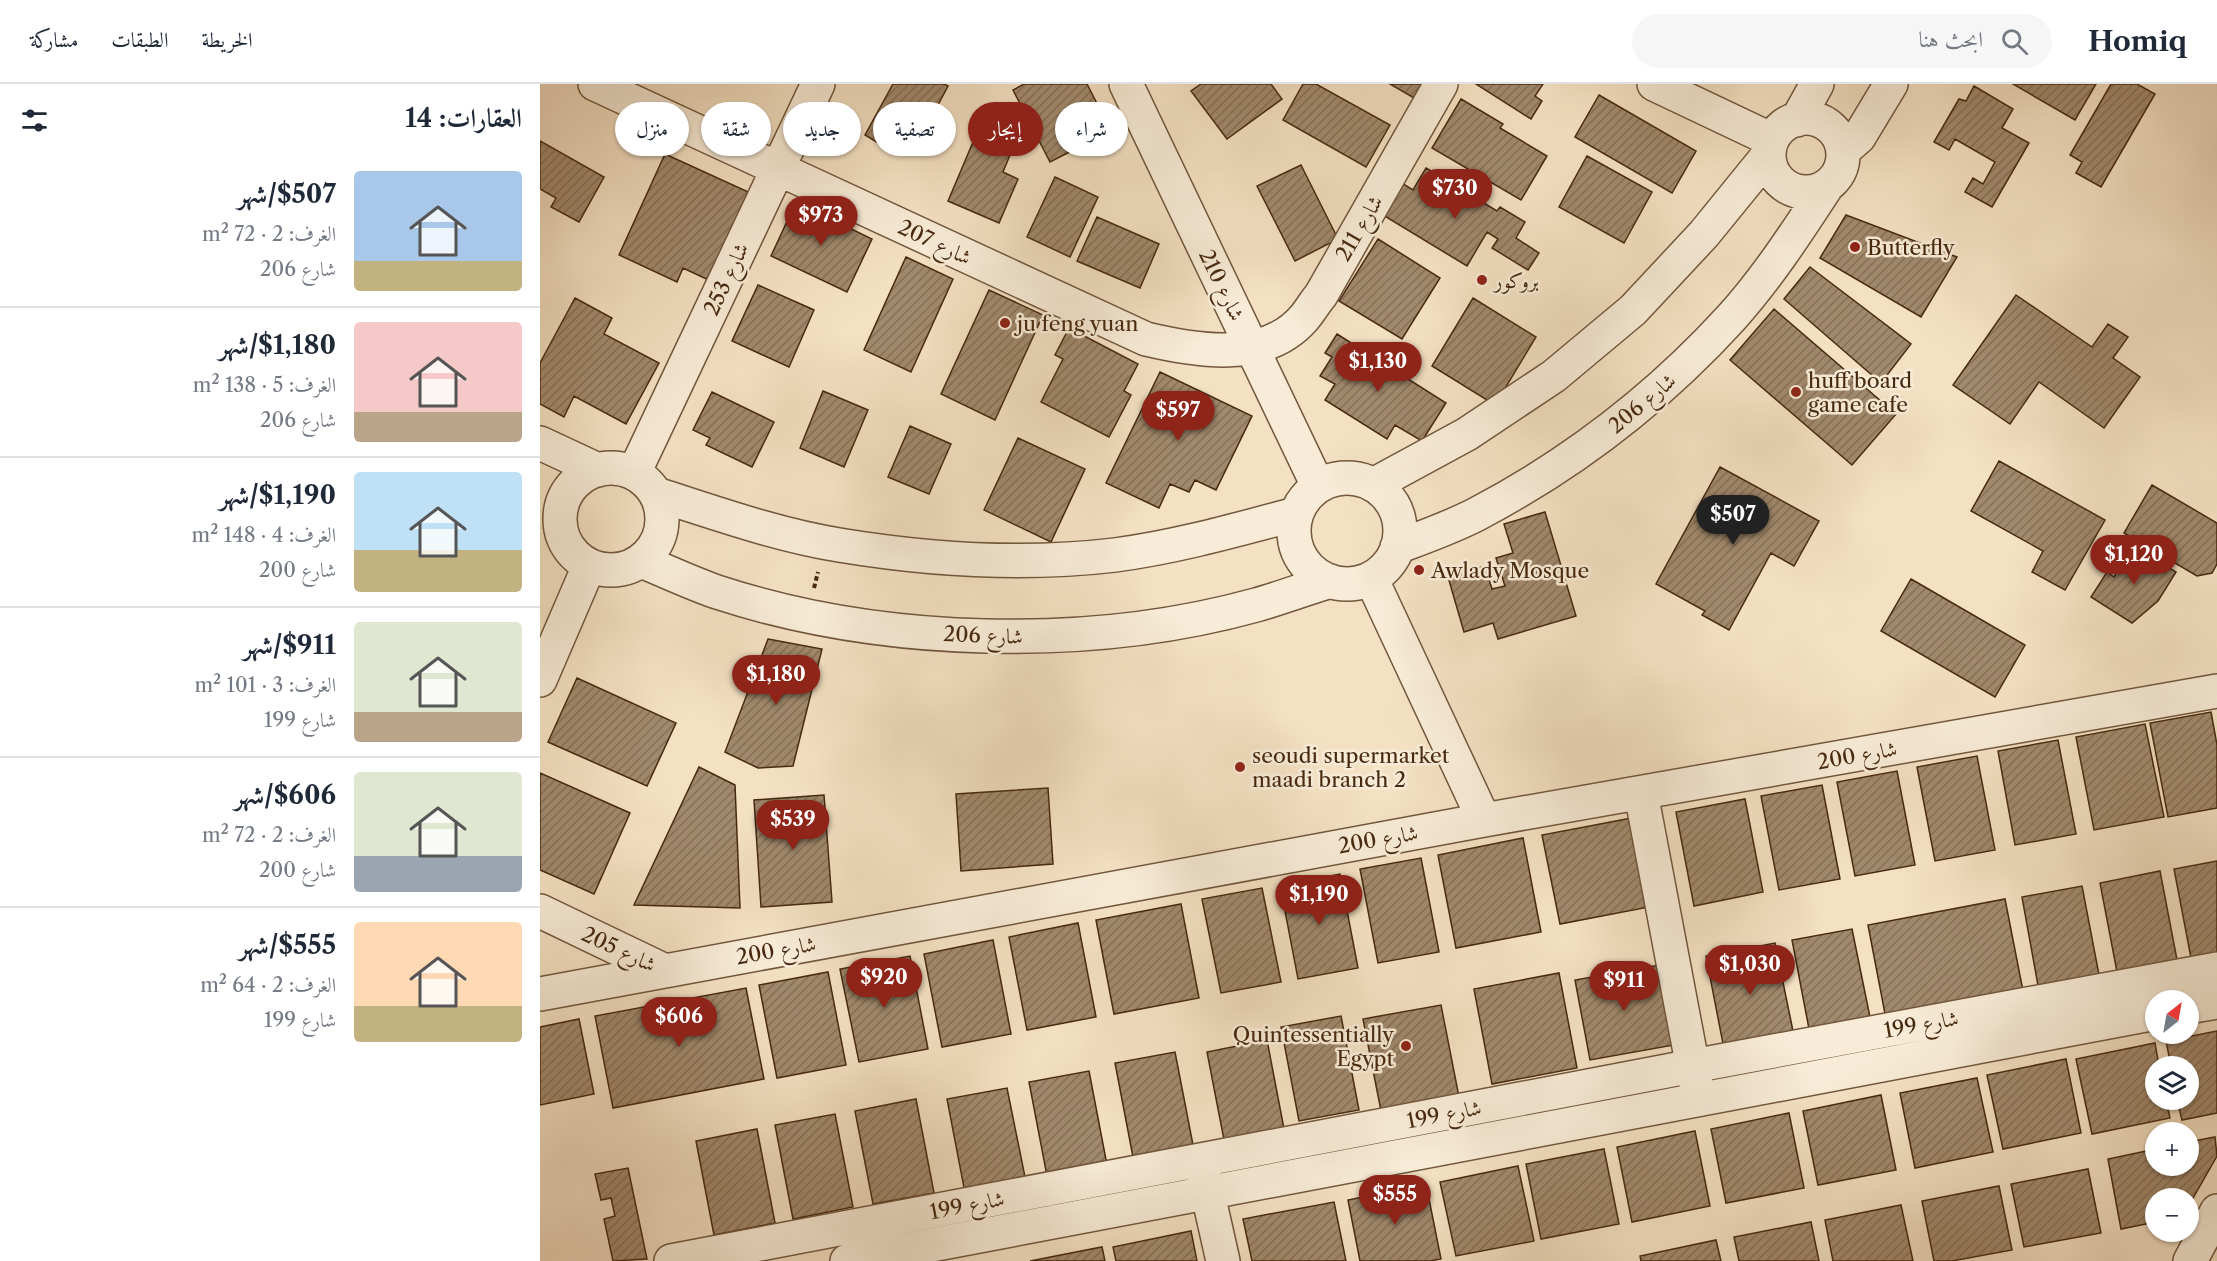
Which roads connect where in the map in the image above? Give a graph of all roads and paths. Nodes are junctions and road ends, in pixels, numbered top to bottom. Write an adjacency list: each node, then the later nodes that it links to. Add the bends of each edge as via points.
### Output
1 (595, 84): 10 (street, شارع 207)
2 (818, 84): 10 (street, شارع 253)
3 (1126, 84): 12 (street, شارع 210)
4 (1441, 84): 12 (street, شارع 211, via 1321,295 1303,319 1280,337)
5 (1654, 84): 8 (street)
6 (1817, 84): 8 (street)
7 (1891, 84): 9 (street, via 1859,137)
8 (1779, 138): 9 (street, via 1809,118 1832,129); 11 (street, via 1771,167 1777,179 1801,192); 16 (street, via 1704,234 1633,310 1554,376 1467,434)
9 (1843, 151): 11 (street, via 1842,164)
10 (778, 169): 12 (street, شارع 207, via 1146,339 1181,347); 15 (street, شارع 253)
11 (1827, 186): 21 (street, شارع 206, via 1783,253 1732,317 1675,375 1613,429 1546,476 1474,515)
12 (1252, 348): 17 (street, شارع 210)
13 (540, 442): 14 (street)
14 (598, 470): 15 (street, via 617,468); 19 (street, via 571,486 560,516)
15 (645, 484): 20 (street, via 747,523); 22 (street, via 663,518 650,553)
16 (1373, 485): 17 (street, via 1355,479 1336,479); 21 (street, via 1387,496 1396,512 1400,530)
17 (1318, 486): 18 (street)
18 (1296, 514): 20 (street, via 1206,538 1115,555 1022,561 929,558); 25 (street, via 1294,534 1299,554 1312,571)
19 (551, 527): 23 (street)
20 (825, 542): 26 (path)
21 (1397, 548): 24 (street, via 1387,566)
22 (641, 561): 23 (street, via 607,571); 26 (street, شارع 206, via 717,592)
23 (589, 566): 27 (street)
24 (1371, 579): 25 (street, via 1351,584); 30 (street)
25 (1330, 582): 26 (street, شارع 206, via 1255,605 1179,622 1024,637 946,634)
26 (808, 615)
27 (540, 680)
28 (2217, 691): 29 (street, شارع 200)
29 (1641, 793): 30 (street, شارع 200); 38 (street)
30 (1484, 820): 33 (street, شارع 200)
31 (540, 911): 33 (street, شارع 205)
32 (2217, 969): 38 (street, شارع 199)
33 (665, 970): 34 (street, شارع 200)
34 (540, 994)
35 (2217, 1002): 36 (street)
36 (2199, 1005)
37 (2145, 1015): 39 (street, شارع 199)
38 (1693, 1066): 39 (street); 40 (street, شارع 199)
39 (1699, 1098): 41 (street, شارع 199)
40 (1201, 1161): 41 (street); 43 (street, شارع 199)
41 (1208, 1193): 44 (street, شارع 199); 45 (street)
42 (2217, 1211): 46 (street)
43 (671, 1261)
44 (847, 1261)
45 (1223, 1261)
46 (2190, 1261)

